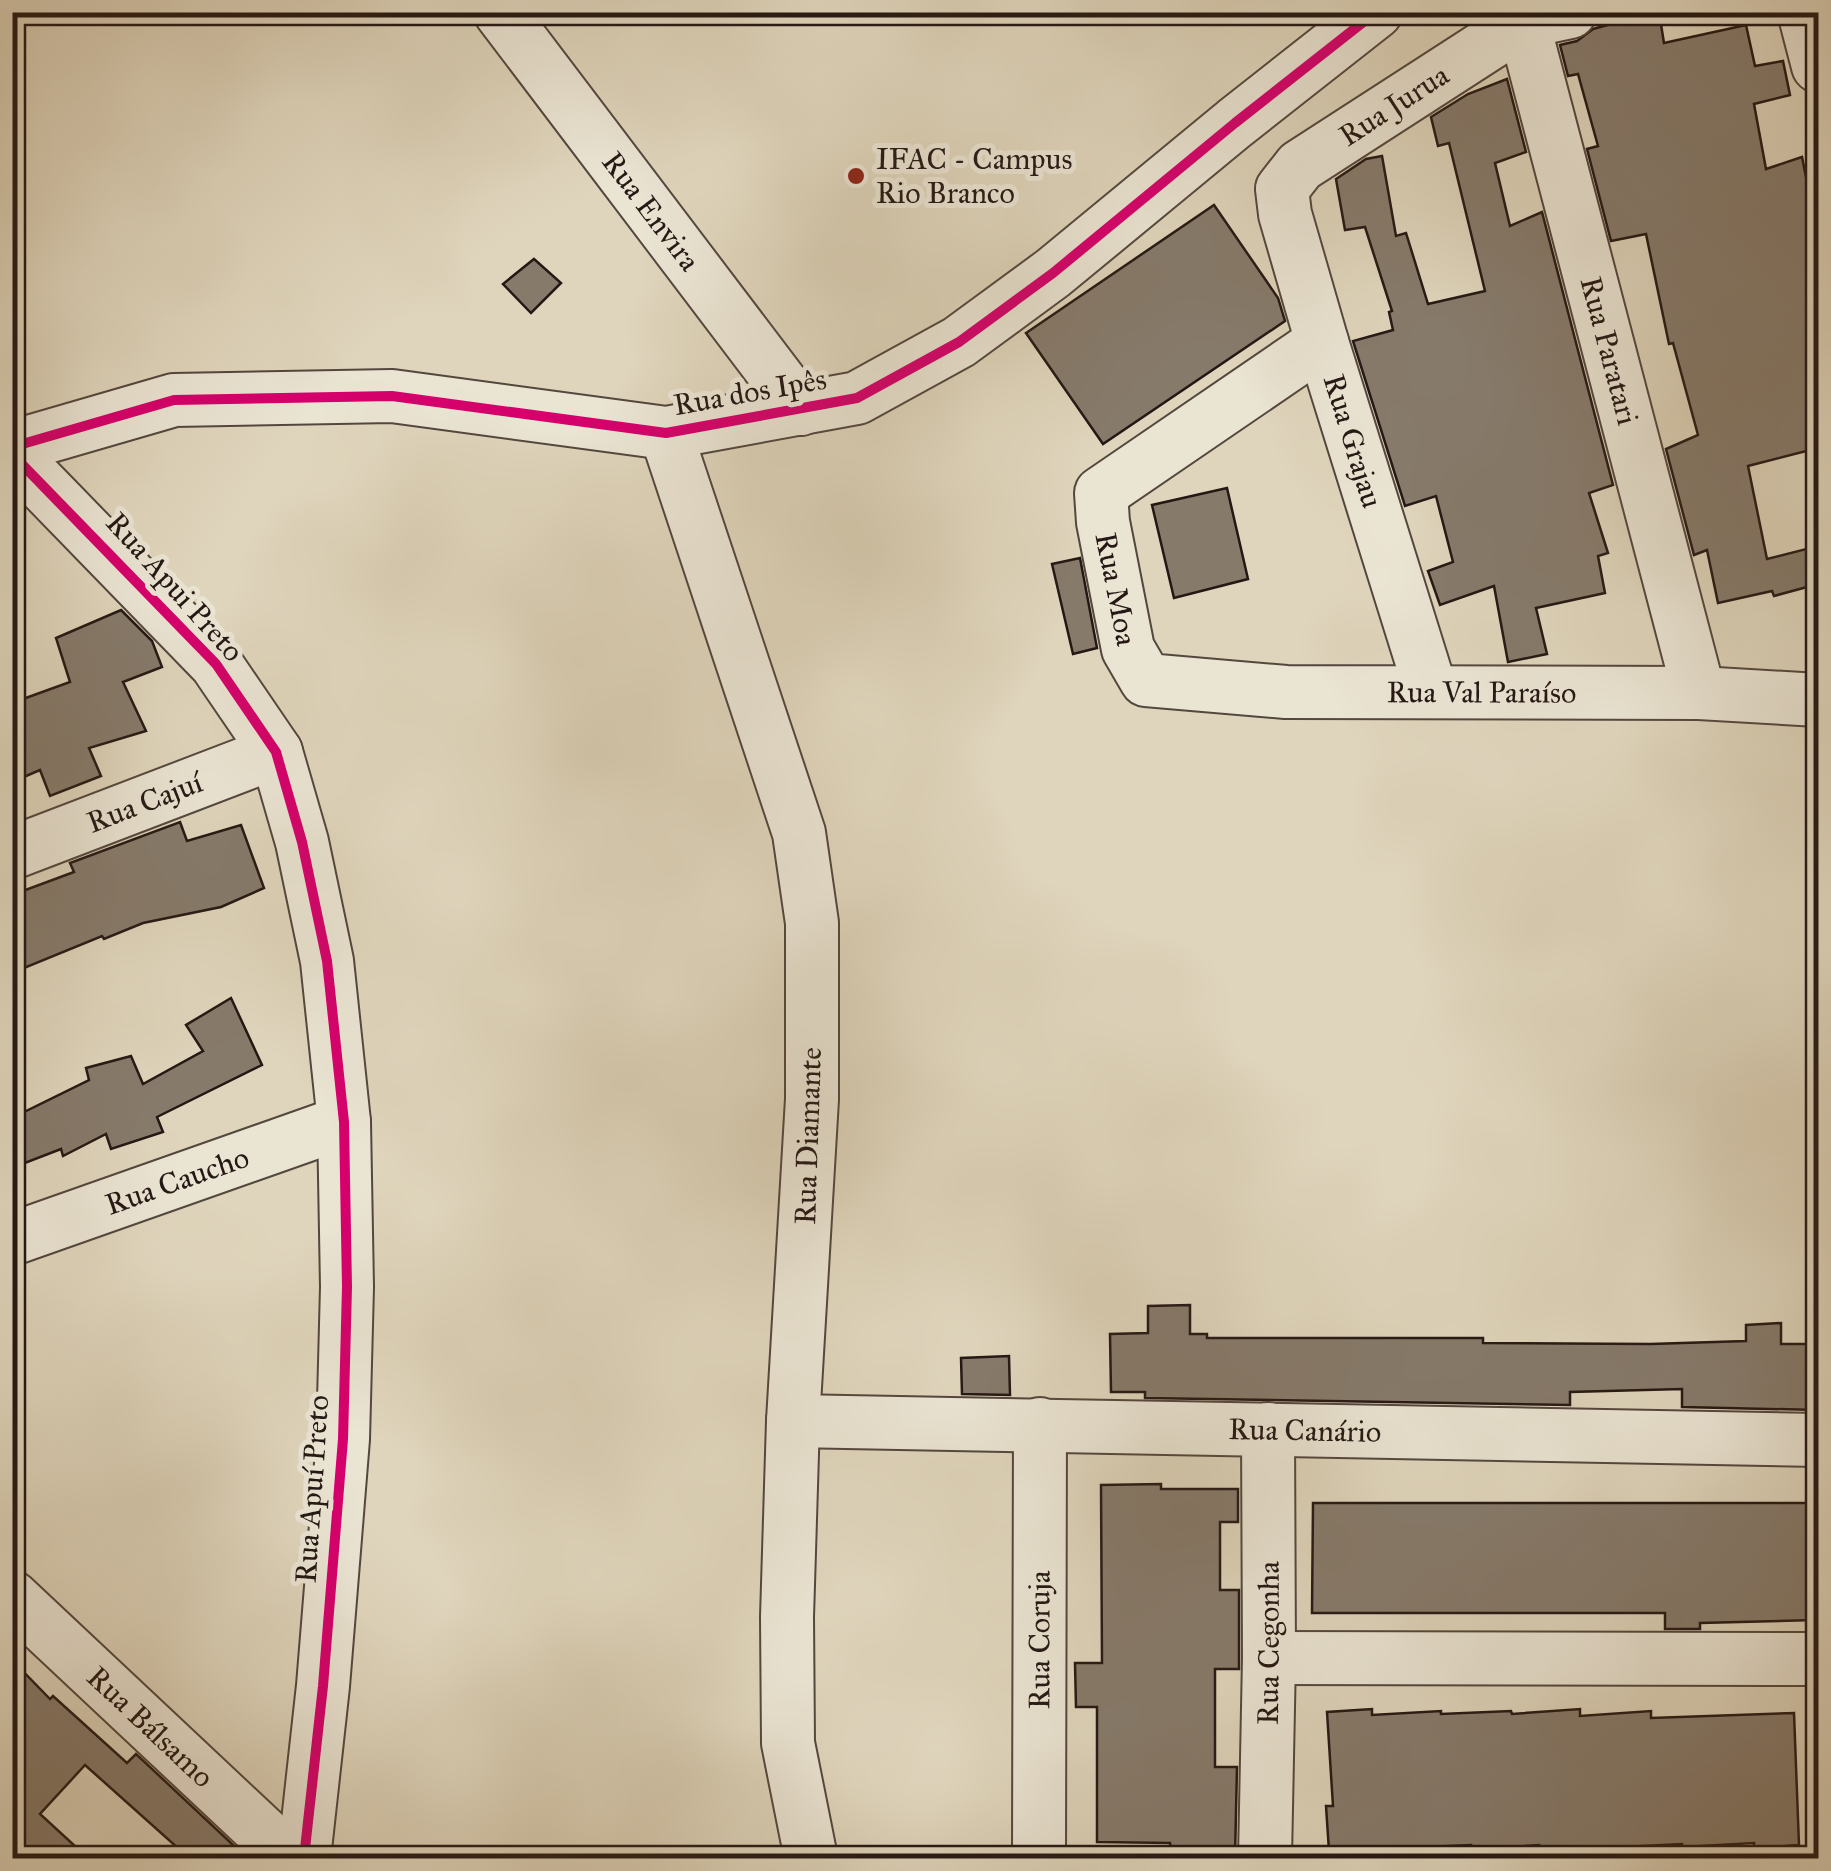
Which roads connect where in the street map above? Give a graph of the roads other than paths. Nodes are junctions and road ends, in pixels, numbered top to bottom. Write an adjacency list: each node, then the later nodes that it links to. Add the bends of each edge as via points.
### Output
1 (500, 12): 8 (street, Rua Envira)
2 (1376, 12): 8 (street, Rua dos Ipês, via 1053,274 959,342 856,398)
3 (1804, 12): 5 (street)
4 (1536, 16): 6 (street, Rua Jurua, via 1300,166); 13 (street, Rua Paratari)
5 (1818, 66)
6 (1282, 189): 7 (street, Rua Grajau)
7 (1322, 342): 11 (street, Rua Moa, via 1101,493 1128,649); 12 (street, Rua Grajau)
8 (801, 410): 9 (street, Rua dos Ipês)
9 (666, 433): 10 (street, Rua dos Ipês, via 392,396 174,400); 19 (street, Rua Diamante, via 800,832 812,922 812,1099)
10 (12, 450): 15 (street, Rua Apui Preto, via 216,664)
11 (1146, 680): 12 (street, Rua Val Paraíso, via 1286,692)
12 (1431, 691): 13 (street, Rua Val Paraíso)
13 (1698, 694): 14 (street, Rua Val Paraíso)
14 (1818, 700)
15 (276, 752): 16 (street, Rua Cajuí); 17 (street, Rua Apui Preto, via 327,961)
16 (12, 853)
17 (344, 1122): 18 (street, Rua Caucho); 27 (street, Rua Apuí Preto, via 343,1439)
18 (12, 1239)
19 (793, 1422): 20 (street, Rua Canário); 28 (street, Rua Diamante, via 788,1743)
20 (1040, 1424): 21 (street, Rua Canário); 29 (street, Rua Coruja)
21 (1268, 1428): 22 (street, Rua Canário); 24 (street, Rua Cegonha)
22 (1818, 1440)
23 (12, 1597): 26 (street, Rua Bálsamo)
24 (1269, 1658): 25 (street); 30 (street, Rua Cegonha)
25 (1818, 1659)
26 (290, 1858)
27 (304, 1858)
28 (811, 1858)
29 (1039, 1858)
30 (1264, 1858)

